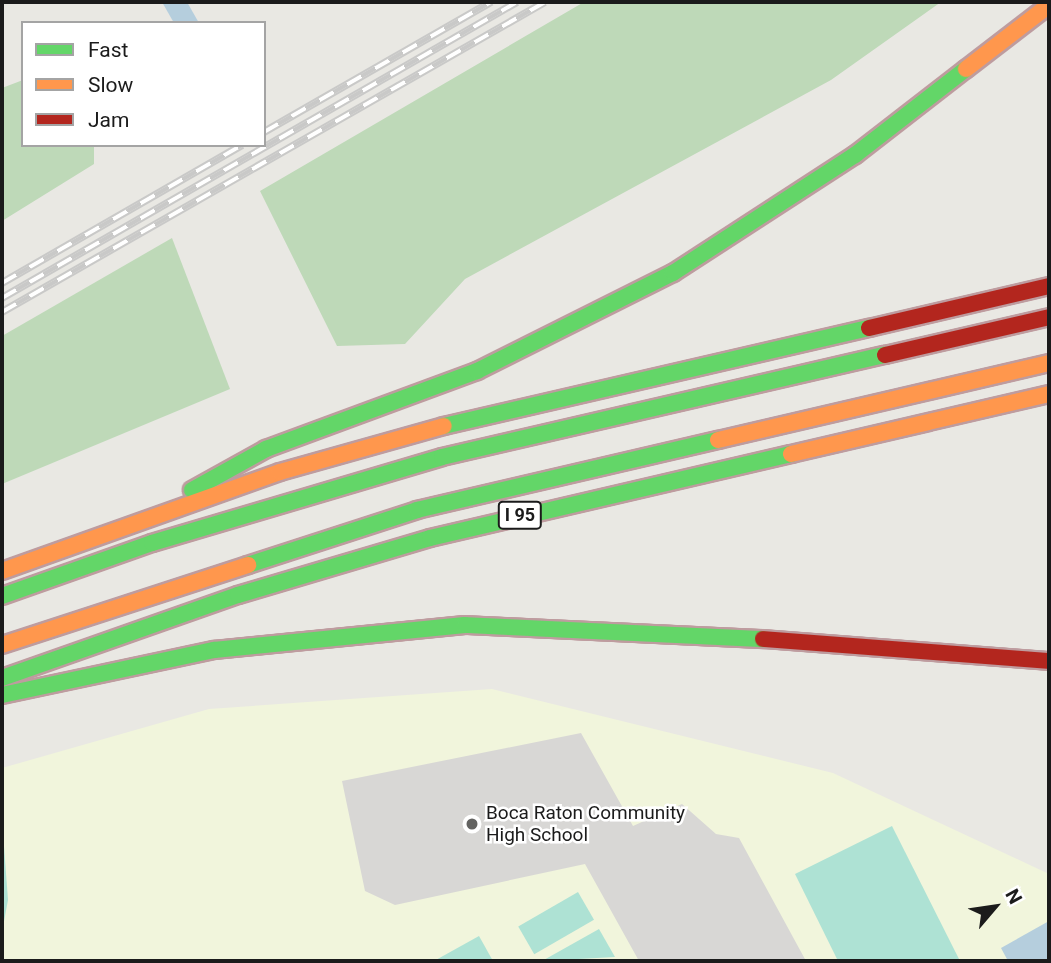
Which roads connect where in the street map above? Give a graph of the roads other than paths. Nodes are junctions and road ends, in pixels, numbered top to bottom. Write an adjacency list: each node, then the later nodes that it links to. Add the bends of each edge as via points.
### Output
1 (1049, 5): 3 (highway)
2 (1049, 23): 3 (highway)
3 (975, 64): 8 (highway, via 798,195 663,279 477,371 244,459)
4 (1049, 286): 8 (highway, via 478,416 279,472)
5 (1049, 317): 10 (highway, via 442,457 152,543)
6 (1049, 363): 11 (highway, via 417,510)
7 (1049, 394): 13 (highway, I 95, via 430,538 176,615)
8 (136, 524): 9 (highway)
9 (2, 570)
10 (2, 597)
11 (2, 645)
12 (1049, 661): 14 (highway, via 598,628 430,626 224,649)
13 (2, 678)
14 (2, 695)

